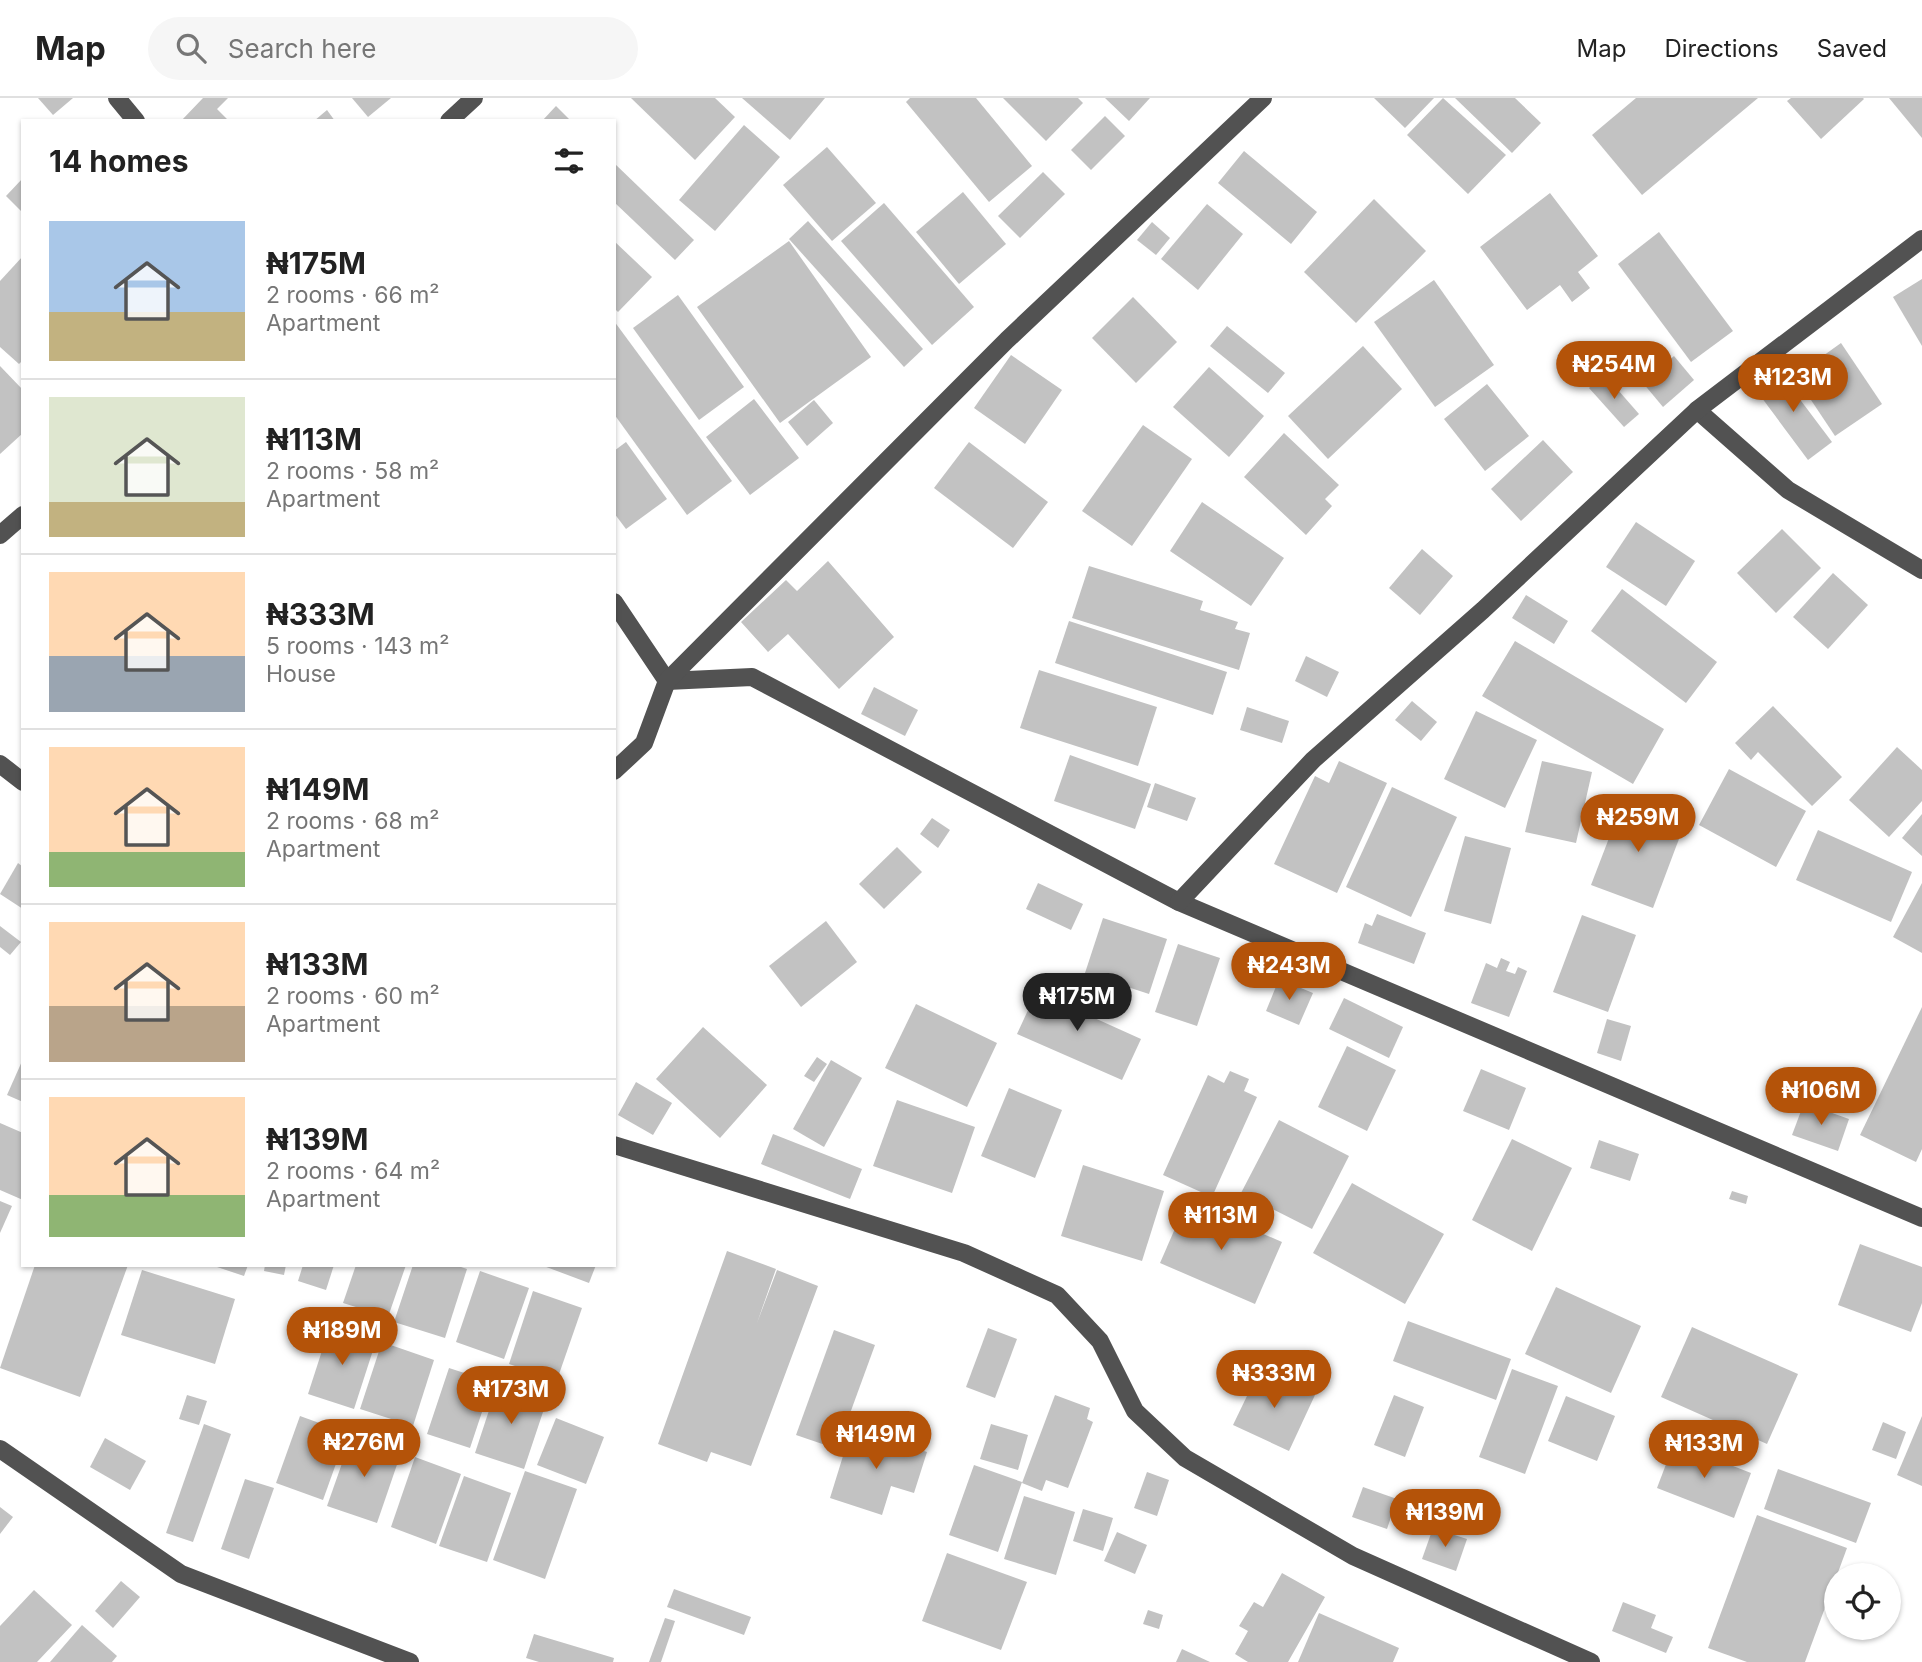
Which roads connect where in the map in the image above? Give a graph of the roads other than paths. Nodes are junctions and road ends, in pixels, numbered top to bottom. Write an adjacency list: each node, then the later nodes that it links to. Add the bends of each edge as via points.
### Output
1 (117, 98): 4 (street)
2 (474, 98): 5 (street)
3 (1263, 98): 12 (street, via 1007,340)
4 (134, 119)
5 (451, 119)
6 (1922, 239): 7 (street)
7 (1697, 410): 10 (street, via 1788,490); 16 (street, via 1483,610 1313,760)
8 (21, 517): 9 (street)
9 (0, 536)
10 (1922, 570)
11 (616, 605): 12 (street)
12 (667, 681): 14 (street, via 644,743); 16 (street, via 752,677)
13 (0, 764): 15 (street)
14 (616, 769)
15 (21, 780)
16 (1179, 902): 18 (street)
17 (616, 1146): 21 (street, via 964,1253 1057,1295 1100,1342 1135,1410 1185,1458 1353,1556)
18 (1922, 1218)
19 (0, 1448): 20 (street, via 181,1574)
20 (410, 1662)
21 (1591, 1662)

